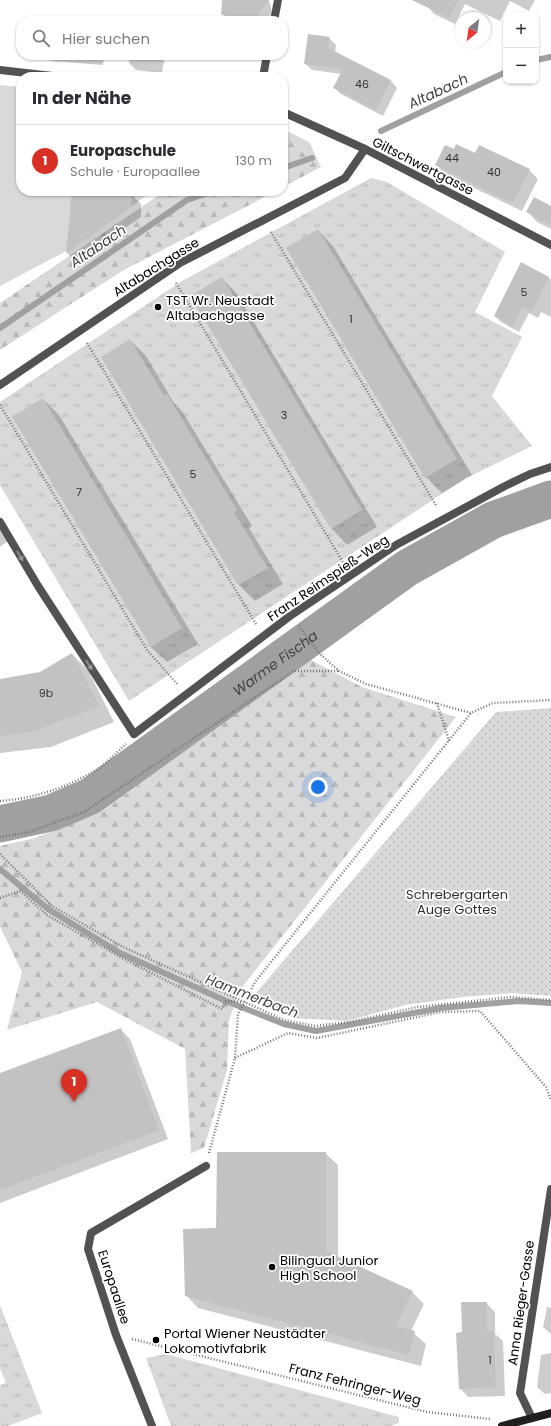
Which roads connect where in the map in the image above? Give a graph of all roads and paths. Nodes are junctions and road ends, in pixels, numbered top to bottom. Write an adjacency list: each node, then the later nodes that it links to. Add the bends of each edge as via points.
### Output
1 (278, 0): 2 (street)
2 (275, 16)
3 (266, 60): 6 (street)
4 (0, 70): 5 (street)
5 (17, 72)
6 (264, 72)
7 (288, 114): 8 (street, Giltschwertgasse)
8 (365, 149): 9 (street, Altabachgasse, via 345,178); 10 (street, Giltschwertgasse)
9 (264, 220): 11 (street, Altabachgasse); 16 (path)
10 (551, 245)
11 (169, 270): 12 (street, Altabachgasse); 18 (path)
12 (80, 331): 13 (street, Altabachgasse); 20 (path)
13 (0, 385)
14 (0, 405): 22 (path, via 147,650)
15 (551, 467): 16 (street, Franz Reimspieß-Weg, via 505,486)
16 (444, 519): 18 (street, Franz Reimspieß-Weg, via 396,545)
17 (0, 522): 26 (street, one-way to 26, via 38,586)
18 (351, 576): 20 (street, Franz Reimspieß-Weg, via 290,616)
19 (299, 625): 21 (path, via 318,652)
20 (264, 637): 22 (street, Franz Reimspieß-Weg)
21 (339, 671): 24 (path, via 366,684); 29 (path, via 294,671 84,812 26,833)
22 (187, 694): 26 (street, Franz Reimspieß-Weg)
23 (551, 700): 25 (path, via 493,703)
24 (437, 703): 25 (path); 27 (path)
25 (471, 713): 27 (path)
26 (134, 734): 28 (path, via 126,745 94,771 59,788 21,800)
27 (450, 741): 33 (path, via 255,982)
28 (0, 801)
29 (0, 837)
30 (0, 854): 33 (path, via 52,906 123,947)
31 (0, 898): 33 (path, via 20,891 47,915 122,958 222,1009 226,1001)
32 (551, 1000): 33 (path, via 511,996 418,1007 349,1022 315,1026 284,1020)
33 (244, 1002): 34 (path, via 238,1014)
34 (234, 1058): 35 (path, via 288,1033 317,1038 441,1012 480,1011 546,1087); 36 (path)
35 (551, 1100)
36 (206, 1166): 38 (street, Europaallee, via 91,1233 88,1249)
37 (551, 1189): 40 (street, Anna Rieger-Gasse, via 520,1393)
38 (116, 1335): 41 (path, Franz Fehringer-Weg, via 427,1412); 42 (street, Europaallee)
39 (551, 1413): 40 (main road)
40 (532, 1418): 41 (main road)
41 (514, 1422): 43 (main road)
42 (152, 1426)
43 (502, 1426)

